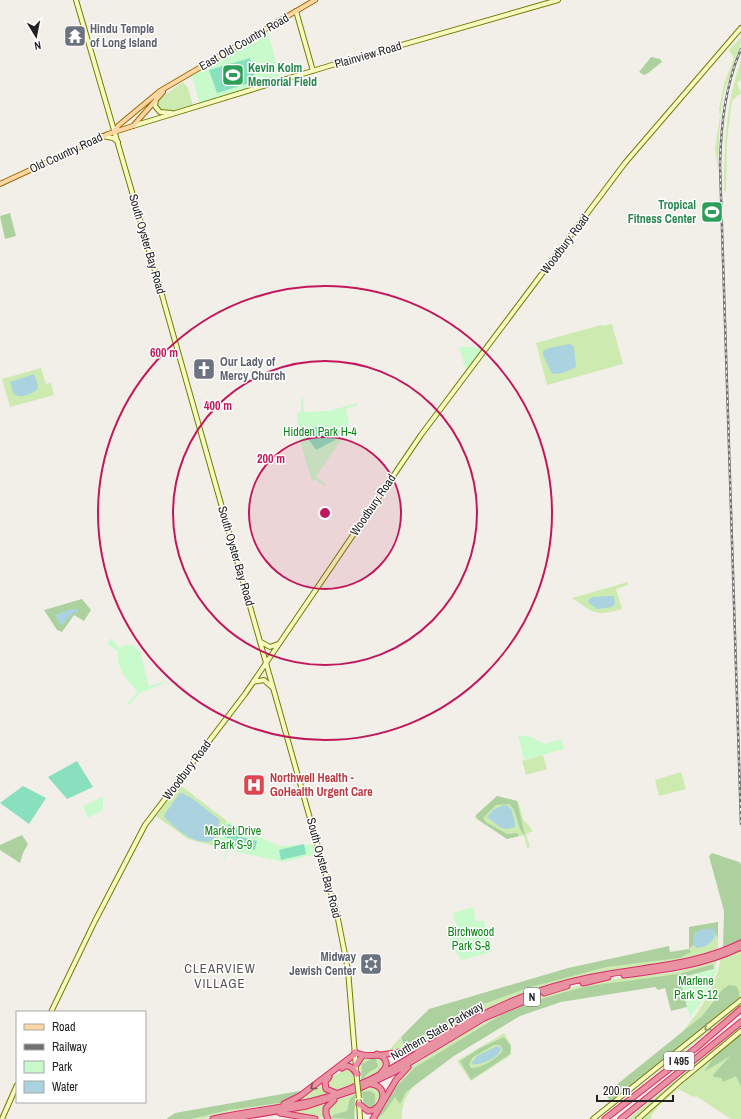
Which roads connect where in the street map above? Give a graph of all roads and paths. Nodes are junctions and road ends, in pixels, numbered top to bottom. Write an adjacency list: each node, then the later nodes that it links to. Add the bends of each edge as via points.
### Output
1 (76, 0): 11 (main road, South Oyster Bay Road)
2 (316, 0): 4 (main road, East Old Country Road)
3 (558, 0): 6 (main road, Plainview Road)
4 (296, 11): 6 (main road); 7 (main road, East Old Country Road)
5 (741, 28): 16 (main road, Woodbury Road, via 625,164 421,434)
6 (313, 71): 9 (main road, Plainview Road)
7 (172, 84): 8 (main road, East Old Country Road); 11 (main road, East Old Country Road, via 160,91)
8 (156, 99): 9 (main road, via 156,108 161,113); 10 (main road, East Old Country Road)
9 (186, 110): 10 (main road, Plainview Road)
10 (133, 126): 11 (main road, Old Country Road)
11 (114, 131): 12 (main road, Old Country Road); 13 (main road, South Oyster Bay Road)
12 (102, 136): 13 (main road); 14 (main road, Old Country Road)
13 (118, 142): 15 (main road, South Oyster Bay Road)
14 (0, 184)
15 (260, 642): 16 (main road, via 270,647); 17 (main road, South Oyster Bay Road)
16 (278, 644): 17 (main road, Woodbury Road)
17 (266, 662): 18 (main road, Woodbury Road); 19 (main road, South Oyster Bay Road)
18 (253, 682): 19 (main road, via 267,681); 24 (main road, Woodbury Road, via 146,825)
19 (274, 688): 29 (main road, South Oyster Bay Road, via 344,944)
20 (741, 943): 21 (highway, Northern State Parkway / N)
21 (738, 947): 22 (highway, Northern State Parkway / N)
22 (710, 958): 28 (highway, Northern State Parkway / N, via 598,976 555,986 492,1010); 32 (highway, Northern State Parkway / N, via 678,968 586,982 537,996 475,1023)
23 (739, 1002): 51 (main road, one-way to 51)
24 (51, 1011)
25 (740, 1011): 42 (highway, I 495)
26 (741, 1022): 43 (highway, I 495)
27 (741, 1031): 52 (main road)
28 (437, 1041): 30 (highway, via 410,1050); 35 (highway, Northern State Parkway / N)
29 (355, 1053): 31 (highway); 33 (main road, South Oyster Bay Road); 41 (highway, one-way to 41, via 296,1099)
30 (376, 1054): 31 (highway); 35 (highway, via 383,1056 387,1064 384,1071)
31 (362, 1056): 33 (highway)
32 (416, 1060): 36 (highway, Northern State Parkway / N); 50 (highway, via 396,1080)
33 (356, 1065): 34 (main road, South Oyster Bay Road)
34 (357, 1074): 38 (highway, via 352,1067 346,1066 328,1078 325,1082 326,1089); 40 (main road, South Oyster Bay Road, bridge)
35 (376, 1077): 38 (highway, Northern State Parkway / N)
36 (372, 1084): 39 (highway, Northern State Parkway / N); 40 (highway, via 383,1090 378,1106 368,1111)
37 (16, 1087): 44 (main road)
38 (337, 1093): 41 (highway, Northern State Parkway / N)
39 (347, 1094): 41 (highway, Northern State Parkway / N, via 307,1106); 48 (highway, via 328,1105 325,1111)
40 (359, 1104): 49 (main road, South Oyster Bay Road)
41 (269, 1111): 45 (highway, Northern State Parkway / N); 46 (highway, Northern State Parkway / N); 47 (highway)
42 (606, 1118)
43 (622, 1118)
44 (2, 1119)
45 (213, 1119)
46 (229, 1119)
47 (315, 1119)
48 (328, 1119)
49 (360, 1119)
50 (373, 1119)
51 (592, 1119)
52 (638, 1119)

